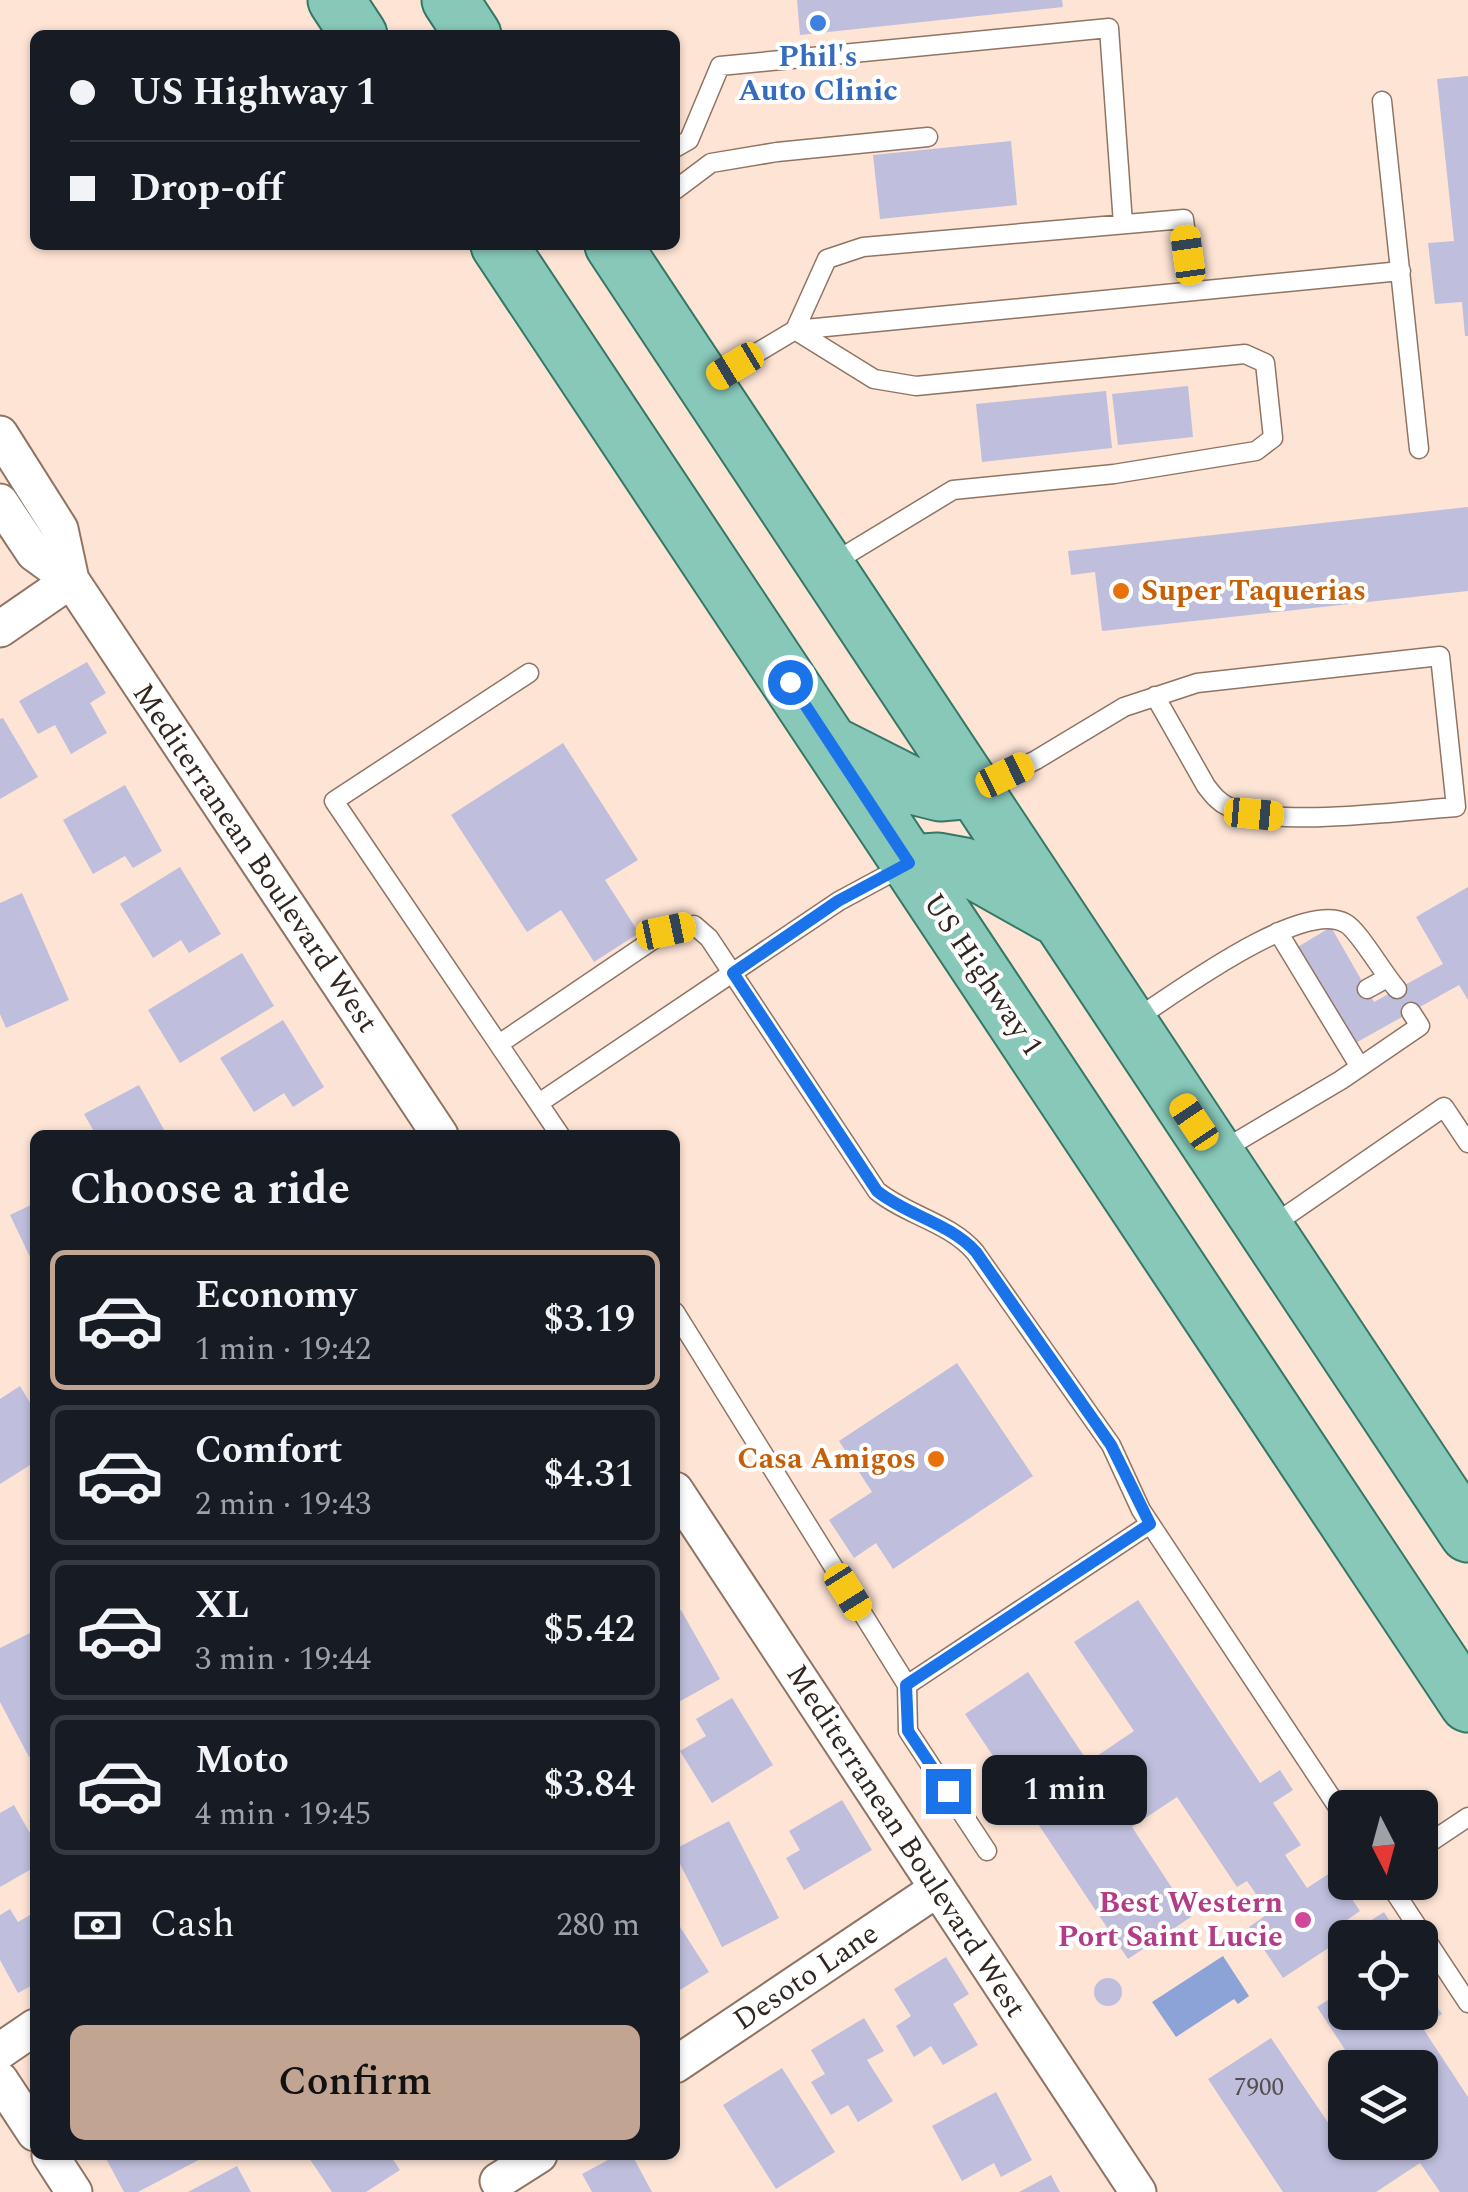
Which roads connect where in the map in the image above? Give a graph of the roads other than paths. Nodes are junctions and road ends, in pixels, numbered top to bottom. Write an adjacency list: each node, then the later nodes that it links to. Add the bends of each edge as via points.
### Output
1 (336, 0): 3 (main road)
2 (450, 0): 4 (main road)
3 (356, 30)
4 (470, 30)
5 (1382, 101): 12 (lane)
6 (928, 137): 8 (lane, via 712,163)
7 (680, 145): 9 (lane, via 689,140 720,66 1109,28)
8 (680, 186)
9 (1122, 224): 13 (lane, via 1184,219); 14 (lane, via 863,247 827,259)
10 (502, 250): 24 (main road, US Highway 1)
11 (617, 250): 15 (main road)
12 (1402, 271): 13 (lane); 17 (lane)
13 (1194, 291): 14 (lane)
14 (795, 330): 15 (lane); 19 (lane, via 874,379 916,386 1245,354 1265,363 1273,438 1256,451 953,490)
15 (705, 384): 19 (main road)
16 (0, 434): 20 (street, Mediterranean Boulevard West, via 60,529)
17 (1419, 450)
18 (0, 502): 20 (street, Mediterranean Boulevard West, via 34,553)
19 (826, 566): 25 (main road)
20 (71, 580): 21 (street); 36 (street, Mediterranean Boulevard West)
21 (0, 628)
22 (529, 673): 33 (lane, via 334,800)
23 (1155, 696): 23 (lane, via 1197,683 1440,656 1456,807 1285,816 1231,808 1206,786); 25 (lane)
24 (830, 744): 25 (main road, via 916,788); 26 (main road, US Highway 1)
25 (974, 790): 27 (main road)
26 (909, 863): 27 (main road, via 965,866); 29 (lane, via 838,901); 46 (main road, US Highway 1)
27 (1059, 919): 32 (main road)
28 (1278, 932): 30 (lane, via 1324,917 1347,923 1355,949 1392,984); 32 (lane); 34 (lane)
29 (733, 973): 33 (lane, via 694,925 666,931); 35 (lane); 43 (lane, via 877,1191 898,1208 950,1229 976,1252 1111,1445)
30 (1367, 990)
31 (1410, 1012): 34 (lane, via 1420,1026)
32 (1129, 1024): 39 (main road)
33 (499, 1044): 35 (lane)
34 (1360, 1067): 39 (lane)
35 (538, 1103): 37 (lane)
36 (437, 1130)
37 (557, 1130)
38 (1468, 1143): 40 (lane, via 1444,1107)
39 (1216, 1154): 40 (main road)
40 (1266, 1230): 44 (main road)
41 (680, 1320): 45 (lane)
42 (680, 1498): 51 (street, Mediterranean Boulevard West)
43 (1150, 1524): 45 (lane); 47 (lane)
44 (1468, 1534)
45 (906, 1685): 50 (lane, via 908,1731)
46 (1468, 1704)
47 (1328, 1792)
48 (1468, 1817): 49 (lane)
49 (1438, 1837)
50 (987, 1851)
51 (937, 1889): 56 (street, Desoto Lane); 63 (street, Mediterranean Boulevard West)
52 (1400, 1900): 53 (lane)
53 (1468, 2003)
54 (30, 2030): 55 (street)
55 (0, 2051)
56 (680, 2062)
57 (0, 2080): 58 (street)
58 (30, 2125)
59 (53, 2160): 62 (street)
60 (530, 2160): 61 (street)
61 (498, 2181)
62 (74, 2192)
63 (1138, 2192)

